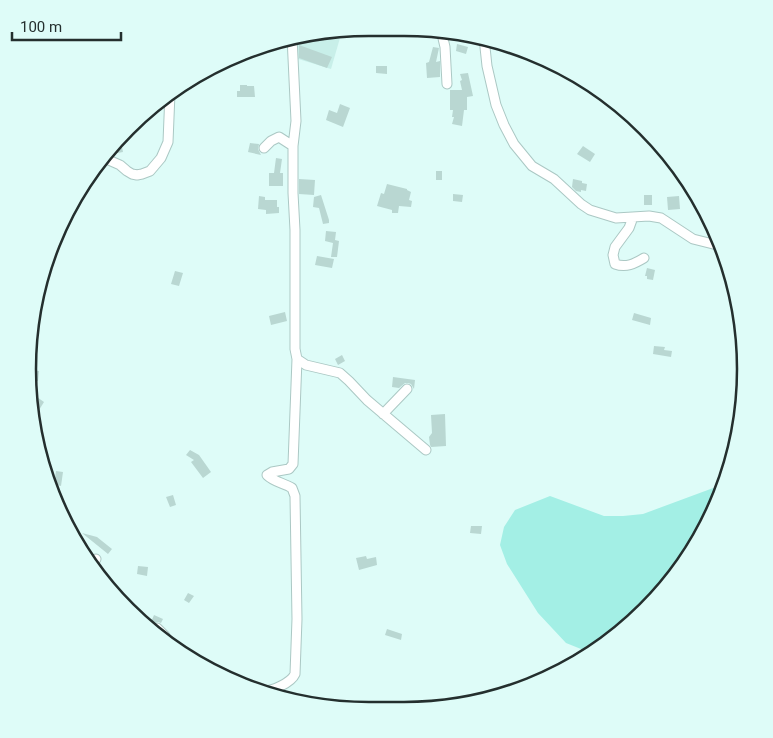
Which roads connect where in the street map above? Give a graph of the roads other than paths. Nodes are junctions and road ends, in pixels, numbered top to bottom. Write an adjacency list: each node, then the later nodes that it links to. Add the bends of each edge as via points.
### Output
1 (443, 39): 4 (street)
2 (292, 46): 6 (street, via 296,121)
3 (485, 47): 9 (street, via 496,105 504,125 532,166 554,179 590,210 616,218)
4 (447, 84)
5 (170, 102): 8 (street, via 168,142 150,171 132,174)
6 (293, 146): 7 (street, via 280,137); 12 (street)
7 (264, 148)
8 (110, 161)
9 (634, 217): 10 (street, via 661,218 694,239); 11 (street, via 615,248 615,264 622,267 632,265)
10 (712, 244)
11 (644, 258)
12 (297, 359): 14 (street, via 306,365 340,373); 16 (street, via 294,464 268,476 292,488 295,496 295,674 291,681)
13 (407, 389): 14 (street)
14 (383, 414): 15 (street)
15 (426, 450)
16 (275, 688)

